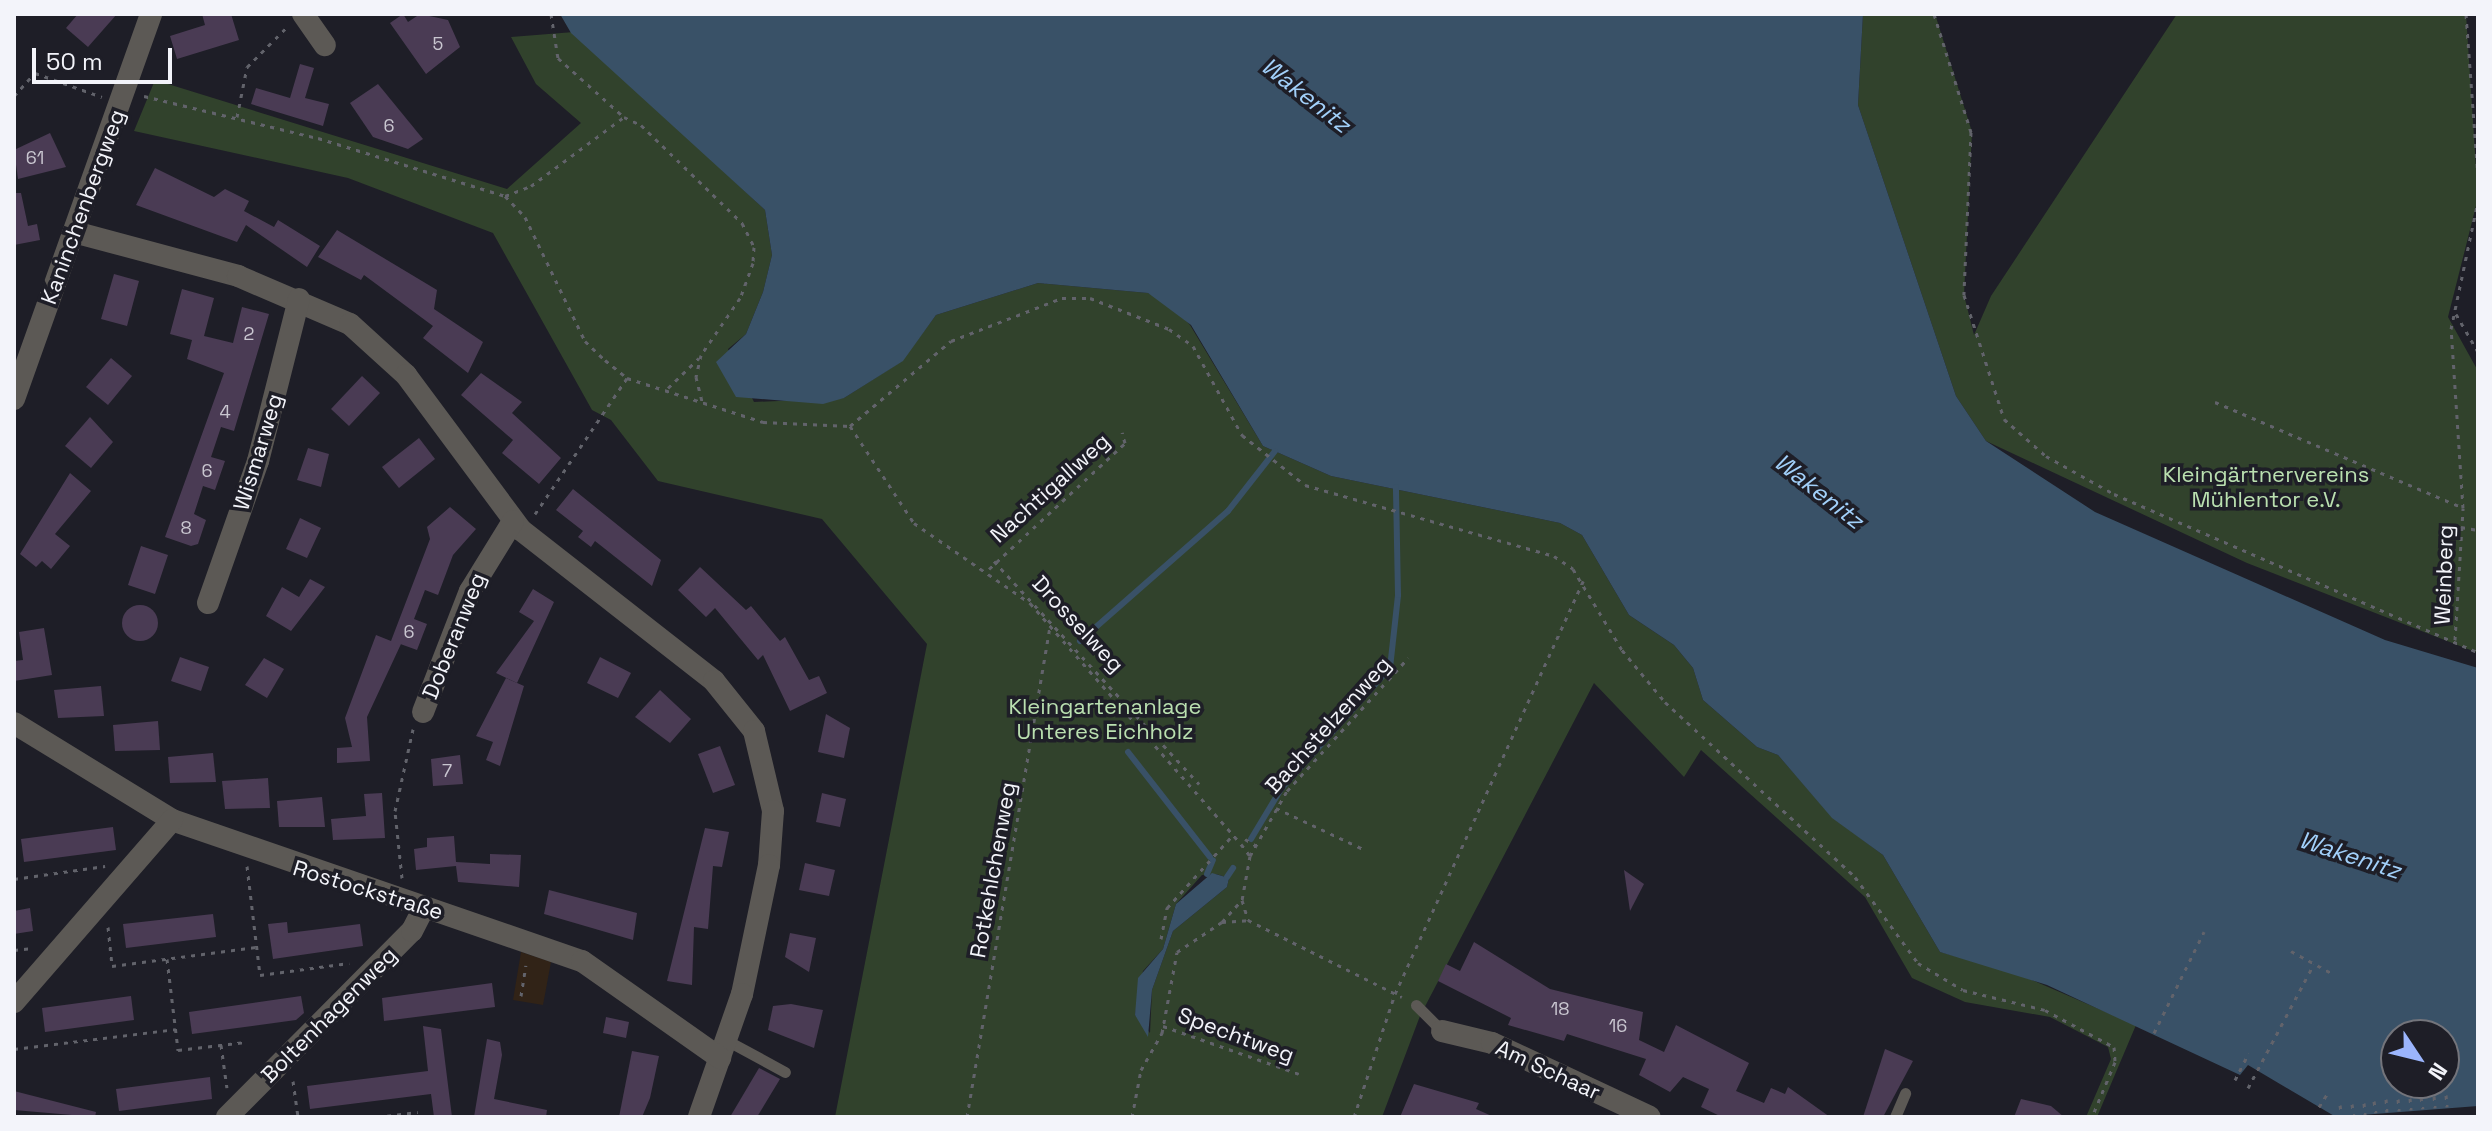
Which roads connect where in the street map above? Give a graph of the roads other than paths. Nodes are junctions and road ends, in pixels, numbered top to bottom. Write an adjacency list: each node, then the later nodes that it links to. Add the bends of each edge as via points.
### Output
1 (151, 14): 4 (street, Kaninchenbergweg)
2 (294, 20): 3 (street)
3 (325, 45)
4 (74, 232): 5 (street); 6 (street, Kaninchenbergweg)
5 (299, 299): 7 (street, via 350,324 406,375); 8 (street, Wismarweg, via 258,461)
6 (14, 399)
7 (517, 525): 9 (street, Doberanweg, via 470,591); 16 (street, via 714,681 754,731 773,811 769,865)
8 (208, 603)
9 (423, 712)
10 (14, 723): 11 (street, Rostockstraße)
11 (172, 820): 12 (street, Rostockstraße, via 245,850); 13 (street)
12 (414, 904): 16 (street, Rostockstraße, via 582,961); 19 (street, Boltenhagenweg, via 374,969)
13 (14, 1002)
14 (1416, 1005): 15 (lane)
15 (1442, 1031): 21 (street, Am Schaar, via 1492,1043)
16 (723, 1049): 17 (lane); 20 (street)
17 (785, 1072)
18 (1905, 1093): 22 (lane)
19 (229, 1114)
20 (699, 1117)
21 (1650, 1117)
22 (1895, 1117)

